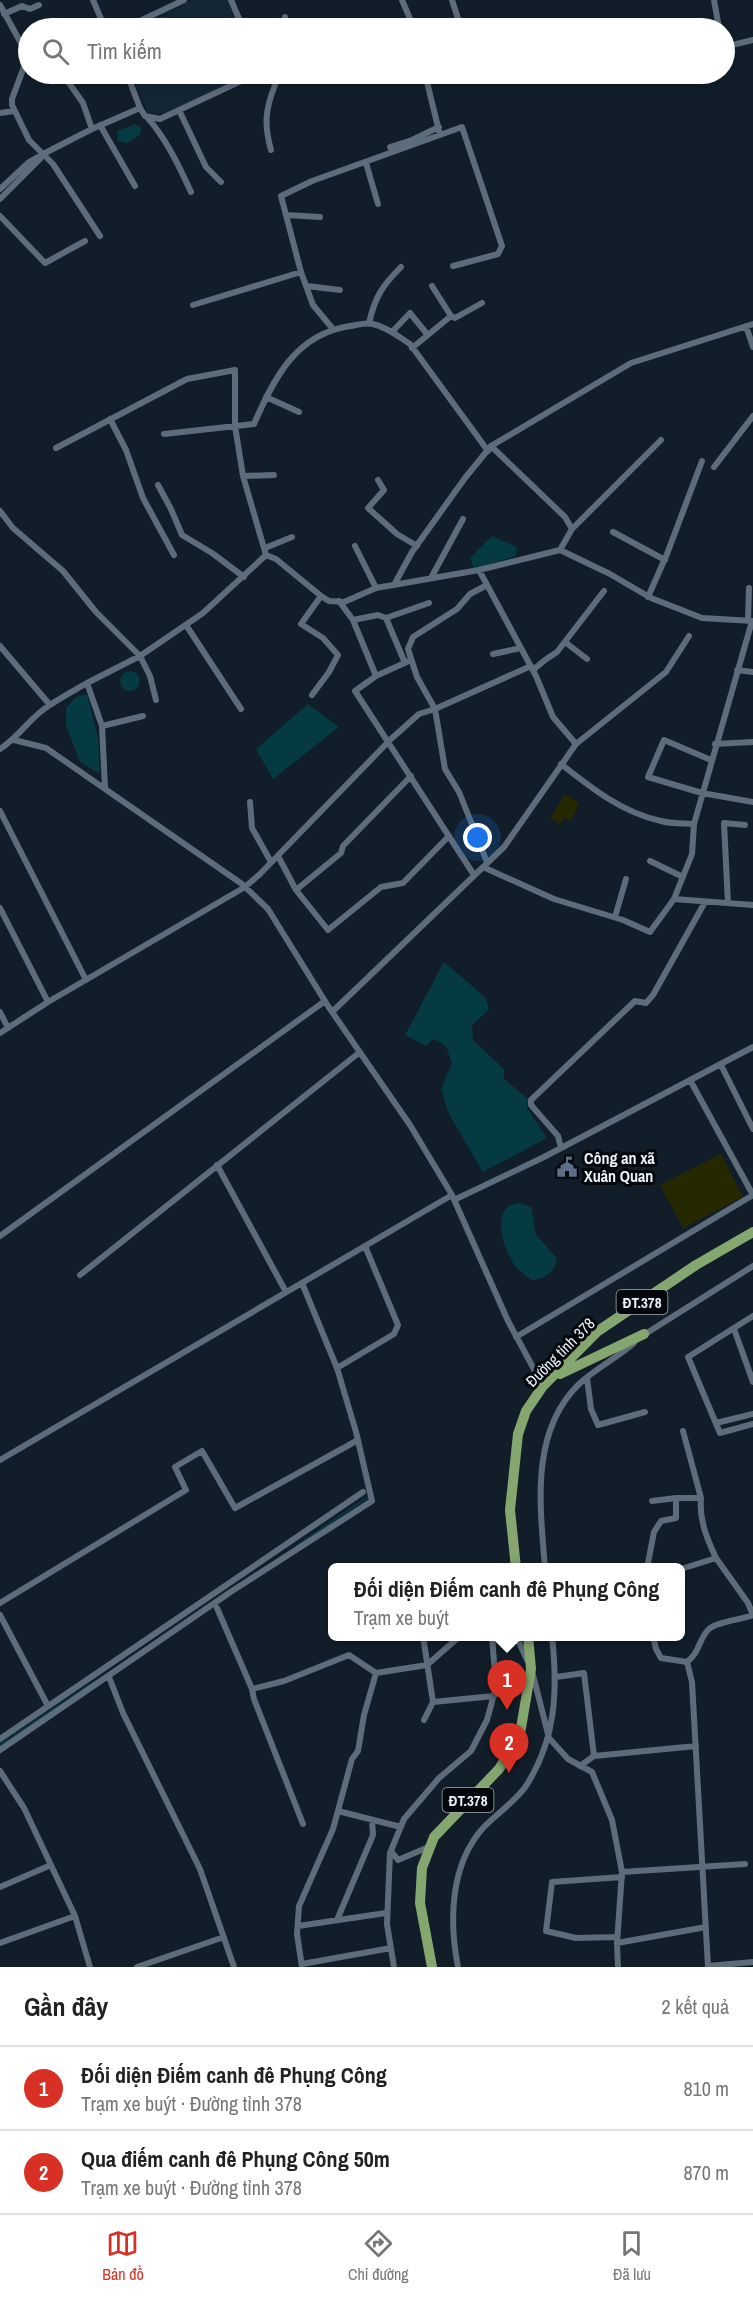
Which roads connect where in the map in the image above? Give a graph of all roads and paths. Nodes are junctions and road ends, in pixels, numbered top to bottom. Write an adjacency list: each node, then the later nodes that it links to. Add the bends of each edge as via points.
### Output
1 (93, 0): 11 (street)
2 (184, 0): 12 (street)
3 (231, 0): 13 (street)
4 (411, 0): 7 (street)
5 (452, 0): 15 (street)
6 (714, 0): 16 (street)
7 (403, 2): 14 (street)
8 (0, 5): 10 (street)
9 (39, 5): 10 (street, via 30,9 22,6)
10 (4, 14): 17 (street)
11 (101, 18)
12 (146, 18)
13 (239, 18)
14 (410, 18)
15 (458, 18)
16 (717, 18)
17 (18, 38)
18 (753, 40): 19 (street)
19 (735, 44)
20 (18, 83): 28 (street, via 12,99)
21 (70, 84): 33 (street, via 83,103)
22 (131, 84): 26 (street)
23 (235, 84): 27 (street)
24 (428, 84): 32 (street)
25 (275, 86): 36 (street, via 266,119)
26 (140, 108): 30 (street); 31 (street)
27 (179, 110): 30 (street, via 160,119); 39 (street, via 206,167)
28 (14, 111): 29 (street); 37 (street, via 29,140)
29 (0, 113)
30 (145, 116): 42 (street, via 172,154)
31 (100, 125): 33 (street); 40 (street)
32 (439, 127): 34 (street); 35 (street)
33 (92, 129): 37 (street)
34 (440, 135): 38 (street); 50 (street, via 462,127 502,246 498,254)
35 (390, 147)
36 (271, 150)
37 (43, 154): 41 (street); 43 (street); 48 (street)
38 (366, 163): 44 (street); 45 (street, via 281,196)
39 (221, 182)
40 (135, 186)
41 (0, 189)
42 (191, 192)
43 (0, 199)
44 (378, 204)
45 (286, 215): 47 (street); 52 (street)
46 (0, 216): 49 (street, via 45,263)
47 (320, 217)
48 (100, 236)
49 (85, 241)
50 (453, 266)
51 (401, 267): 59 (street, via 374,301)
52 (302, 272): 53 (street); 57 (street)
53 (307, 286): 55 (street); 61 (street, via 317,311)
54 (432, 286): 58 (street)
55 (340, 290)
56 (482, 303): 58 (street, via 455,318)
57 (193, 305)
58 (451, 316): 63 (street)
59 (369, 323): 61 (street); 62 (street)
60 (749, 325): 64 (street); 74 (street, via 631,363)
61 (333, 329): 66 (street, via 312,339 291,358)
62 (392, 332): 63 (street, via 410,313); 65 (street)
63 (427, 334): 65 (street)
64 (753, 347)
65 (412, 348): 74 (street)
66 (266, 397): 67 (street); 70 (street, via 254,424)
67 (299, 412)
68 (753, 416): 76 (street)
69 (110, 419): 70 (street, via 187,379 235,370); 73 (street); 90 (street, via 143,498)
70 (235, 426): 71 (street); 78 (street)
71 (164, 434)
72 (661, 440): 83 (street)
73 (56, 448)
74 (490, 448): 83 (street, via 565,517); 87 (street)
75 (702, 462): 91 (street)
76 (714, 466)
77 (274, 475): 78 (street)
78 (243, 476): 89 (street)
79 (378, 480): 87 (street, via 384,490 368,508)
80 (158, 485): 93 (street, via 182,536)
81 (0, 511): 113 (street, via 12,528 63,571 96,612)
82 (463, 519): 94 (street)
83 (572, 529): 88 (street)
84 (613, 532): 91 (street)
85 (292, 537): 89 (street)
86 (355, 546): 97 (street)
87 (417, 546): 95 (street)
88 (560, 550): 92 (street); 101 (street)
89 (266, 552): 93 (street); 100 (street)
90 (174, 555)
91 (665, 560): 101 (street)
92 (479, 570): 94 (street); 96 (street)
93 (244, 577): 107 (street)
94 (431, 579): 95 (street)
95 (394, 585): 97 (street)
96 (487, 585): 111 (street); 115 (street, via 413,637)
97 (376, 588): 102 (street)
98 (749, 588): 106 (street)
99 (604, 591): 109 (street)
100 (321, 596): 102 (street); 121 (street, via 301,624 323,638 338,655)
101 (648, 597): 106 (street, via 702,618)
102 (339, 601): 105 (street)
103 (429, 603): 104 (street)
104 (386, 618): 105 (street, via 378,615); 115 (street)
105 (353, 620): 119 (street)
106 (751, 621): 117 (street)
107 (186, 625): 113 (street); 124 (street)
108 (689, 636): 131 (street, via 666,672)
109 (566, 642): 114 (street); 116 (street)
110 (0, 646): 123 (street)
111 (521, 648): 112 (street); 116 (street)
112 (493, 654)
113 (140, 656): 120 (street); 122 (street)
114 (587, 659)
115 (408, 662): 119 (street); 125 (street)
116 (532, 668): 125 (street); 131 (street, via 553,717)
117 (737, 670): 118 (street); 132 (street)
118 (753, 672)
119 (376, 676): 129 (street, via 355,691)
120 (87, 683): 123 (street); 127 (street)
121 (312, 694)
122 (156, 700)
123 (50, 705): 128 (street)
124 (241, 708)
125 (435, 709): 129 (street, via 419,714); 148 (street, via 445,769 459,792)
126 (143, 716): 127 (street)
127 (102, 726): 137 (street)
128 (14, 740): 133 (street); 137 (street, via 46,748)
129 (389, 741): 136 (street); 145 (street)
130 (753, 742): 132 (street)
131 (576, 744): 135 (street)
132 (715, 744): 134 (street)
133 (0, 749)
134 (711, 760): 138 (street); 138 (street, via 664,740 648,777)
135 (561, 764): 142 (street, via 594,791 628,810 662,822); 148 (street, via 504,847)
136 (411, 776): 144 (street); 153 (street, via 343,846 341,853)
137 (105, 787): 152 (street)
138 (702, 793): 140 (street); 142 (street)
139 (250, 802): 147 (street, via 252,828)
140 (753, 802)
141 (0, 811): 160 (street)
142 (694, 824): 150 (street, via 692,854)
143 (745, 825): 156 (street, via 724,823)
144 (449, 836): 149 (street); 153 (street, via 403,883 381,887 328,930)
145 (278, 856): 147 (street); 153 (street)
146 (650, 861): 150 (street)
147 (271, 862): 152 (street)
148 (485, 865): 149 (street); 159 (street, via 554,899)
149 (474, 875): 164 (street)
150 (683, 877): 154 (street)
151 (626, 879): 159 (street)
152 (244, 887): 160 (street); 161 (street, via 268,909)
153 (296, 890)
154 (674, 899): 155 (street); 159 (street, via 650,932)
155 (705, 902): 156 (street); 172 (street, via 653,995 645,1003 635,1001 531,1100 558,1136)
156 (728, 903): 157 (street)
157 (753, 905)
158 (0, 908): 162 (street)
159 (615, 917)
160 (86, 980): 162 (street)
161 (325, 1001): 164 (street); 177 (street)
162 (48, 1002): 165 (street)
163 (0, 1012): 165 (street)
164 (332, 1012): 168 (street)
165 (8, 1028): 166 (street)
166 (0, 1033)
167 (753, 1048): 169 (street)
168 (360, 1052): 173 (street); 175 (street)
169 (721, 1065): 170 (street); 171 (street)
170 (690, 1080): 172 (street); 174 (street)
171 (753, 1128)
172 (561, 1148): 175 (street)
173 (218, 1165): 180 (street); 182 (street)
174 (753, 1195): 186 (street)
175 (453, 1198): 178 (street); 186 (street)
176 (753, 1232): 188 (main road, Đường tỉnh 378 / ĐT.378, via 598,1331)
177 (0, 1236)
178 (366, 1246): 181 (street); 187 (street, via 398,1325 394,1334)
179 (753, 1266): 185 (street)
180 (80, 1275)
181 (302, 1283): 182 (street); 187 (street)
182 (286, 1292): 198 (street)
183 (753, 1316): 184 (street)
184 (734, 1329): 190 (street); 194 (street, via 688,1357)
185 (644, 1334): 188 (main road); 189 (street)
186 (516, 1337): 191 (street)
187 (337, 1368): 197 (street)
188 (552, 1377): 191 (main road, Đường tỉnh 378 / ĐT.378)
189 (587, 1378): 192 (street, via 591,1409 598,1425); 205 (street, via 554,1417 544,1446 540,1506)
190 (753, 1382)
191 (543, 1386): 204 (main road, Đường tỉnh 378 / ĐT.378, via 526,1411 518,1434 510,1510)
192 (645, 1412)
193 (753, 1414): 194 (street)
194 (717, 1423): 195 (street, via 720,1433)
195 (753, 1425)
196 (683, 1431): 201 (street)
197 (358, 1440): 208 (street, via 236,1508 202,1451 174,1467 186,1490); 222 (street, via 372,1501 232,1591)
198 (0, 1460)
199 (363, 1492): 227 (street)
200 (676, 1498): 201 (street); 202 (street); 206 (street, via 676,1518 661,1521 656,1527)
201 (701, 1498): 203 (street, via 706,1535)
202 (652, 1501)
203 (716, 1558): 207 (street); 218 (street, via 753,1615 708,1629 695,1656)
204 (515, 1563)
205 (545, 1563)
206 (648, 1563)
207 (685, 1568)
208 (0, 1603)
209 (217, 1608): 224 (street)
210 (0, 1615): 227 (street)
211 (424, 1641): 219 (street)
212 (454, 1641): 219 (street)
213 (492, 1641): 225 (street)
214 (518, 1641): 220 (street)
215 (528, 1641): 220 (main road, ĐT.378)
216 (552, 1641): 223 (street)
217 (654, 1641): 218 (street, via 661,1658)
218 (687, 1662): 231 (street)
219 (426, 1665): 221 (street); 226 (street)
220 (531, 1669): 229 (street); 240 (main road, ĐT.378, via 520,1734 499,1769 441,1829)
221 (376, 1673): 224 (street, via 349,1655 284,1682); 236 (street, via 358,1751 352,1759)
222 (109, 1677): 232 (street); 254 (street, via 200,1869)
223 (556, 1677): 229 (street); 233 (street, via 584,1673)
224 (252, 1689): 238 (street)
225 (494, 1696): 226 (street); 239 (street, via 471,1751 439,1778)
226 (433, 1702): 228 (street)
227 (48, 1706): 230 (street)
228 (424, 1720)
229 (549, 1738): 234 (street); 266 (street, via 525,1788 482,1829 469,1850 452,1911)
230 (0, 1739)
231 (696, 1746): 233 (street); 246 (street)
232 (0, 1750)
233 (594, 1756): 234 (street)
234 (580, 1766): 247 (street, via 592,1772 612,1820)
235 (0, 1772): 244 (street, via 24,1808)
236 (338, 1811): 237 (street); 252 (street, via 299,1906)
237 (372, 1820): 239 (street); 251 (street, via 373,1835)
238 (303, 1824)
239 (401, 1827): 241 (street)
240 (431, 1846): 242 (street); 265 (main road, ĐT.378, via 422,1868 420,1903)
241 (391, 1851): 242 (street); 245 (street)
242 (398, 1860): 245 (street)
243 (745, 1864): 246 (street)
244 (51, 1865): 248 (street); 250 (street)
245 (389, 1866): 249 (street)
246 (701, 1868): 247 (street); 253 (street)
247 (622, 1874): 255 (street); 255 (street, via 552,1882 546,1931 576,1938)
248 (0, 1887)
249 (386, 1913): 251 (street); 257 (street)
250 (75, 1916): 256 (street); 261 (street)
251 (337, 1920): 252 (street)
252 (298, 1926): 259 (street)
253 (706, 1928): 255 (street); 260 (street)
254 (224, 1937): 262 (street); 263 (street)
255 (617, 1940): 267 (street)
256 (0, 1944)
257 (391, 1948): 259 (street); 264 (street)
258 (753, 1962): 260 (street)
259 (302, 1966)
260 (708, 1966)
261 (90, 1967)
262 (137, 1967)
263 (234, 1967)
264 (394, 1967)
265 (432, 1967)
266 (458, 1967)
267 (618, 1967)

